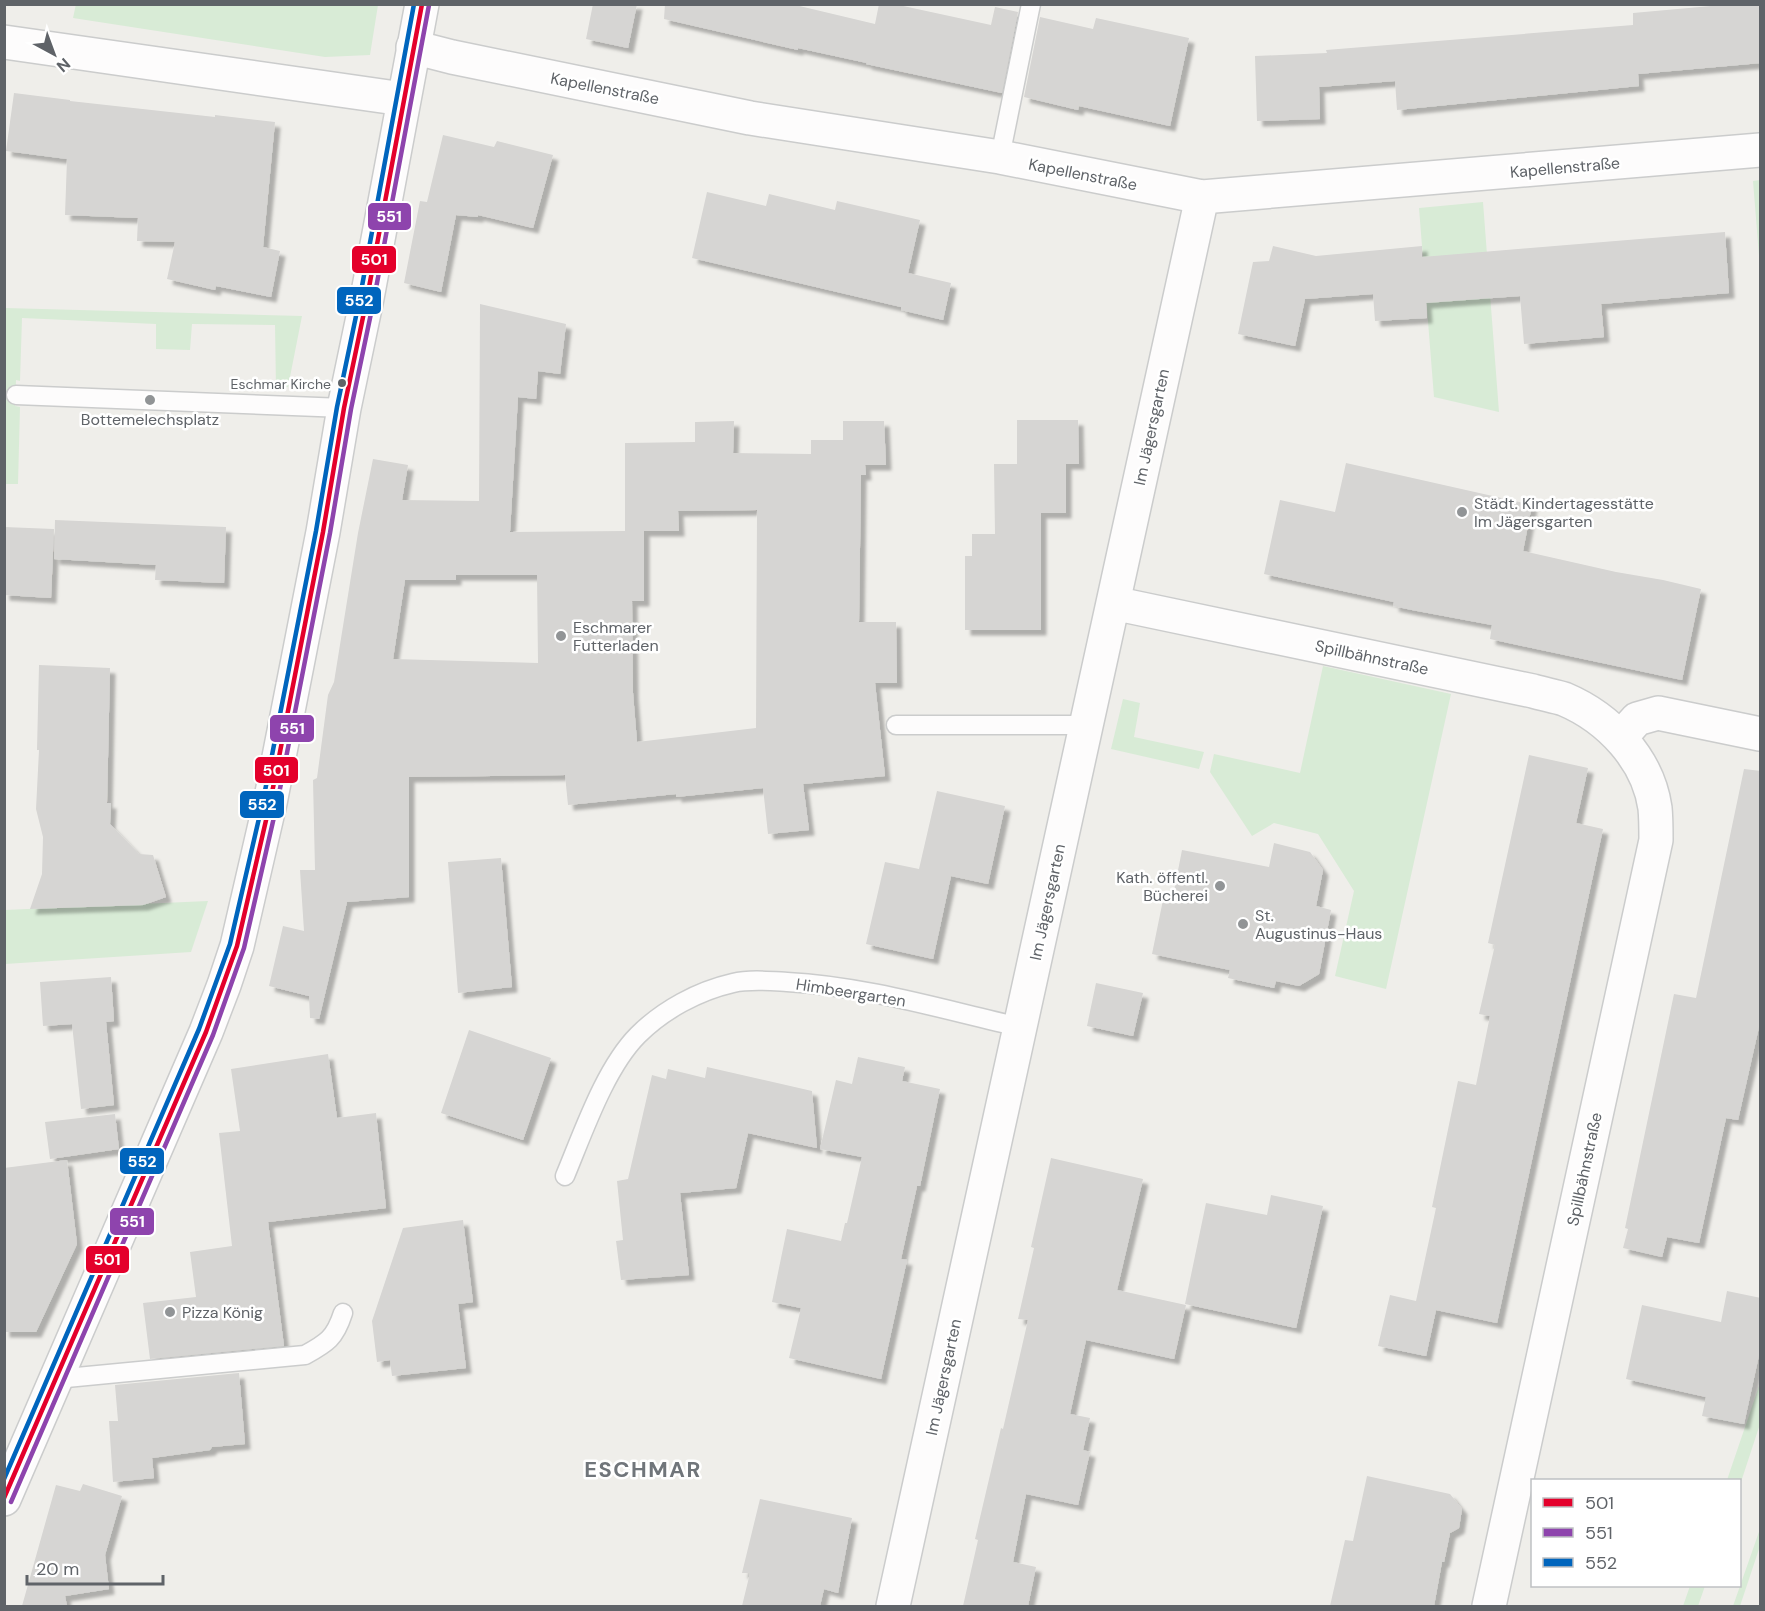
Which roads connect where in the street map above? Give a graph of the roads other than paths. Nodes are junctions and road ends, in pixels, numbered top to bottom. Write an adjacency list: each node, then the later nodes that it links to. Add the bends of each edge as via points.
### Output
1 (422, 4): 4 (street)
2 (1031, 4): 7 (lane)
3 (4, 42): 5 (street)
4 (413, 47): 5 (street); 7 (street, Kapellenstraße, via 750,118)
5 (403, 99): 10 (street)
6 (1761, 150): 8 (street, Kapellenstraße)
7 (1000, 157): 8 (street, Kapellenstraße)
8 (1202, 197): 11 (street, Im Jägersgarten)
9 (16, 395): 10 (lane)
10 (344, 408): 19 (street, via 270,803 237,946 206,1032)
11 (1113, 603): 13 (street, Im Jägersgarten); 15 (street, Spillbähnstraße, via 1533,691 1587,711)
12 (896, 725): 13 (lane)
13 (1086, 725): 16 (street, Im Jägersgarten)
14 (1761, 735): 15 (street, via 1658,713 1637,719)
15 (1620, 738): 22 (street, Spillbähnstraße, via 1642,767 1655,807 1656,840)
16 (1020, 1027): 17 (lane, Himbeergarten, via 812,984 734,983 698,995 664,1013 637,1035 615,1065); 21 (street, Im Jägersgarten)
17 (565, 1176)
18 (343, 1313): 19 (lane, via 338,1330 324,1345 305,1355)
19 (56, 1379): 20 (street)
20 (4, 1498)
21 (893, 1606)
22 (1489, 1606)

